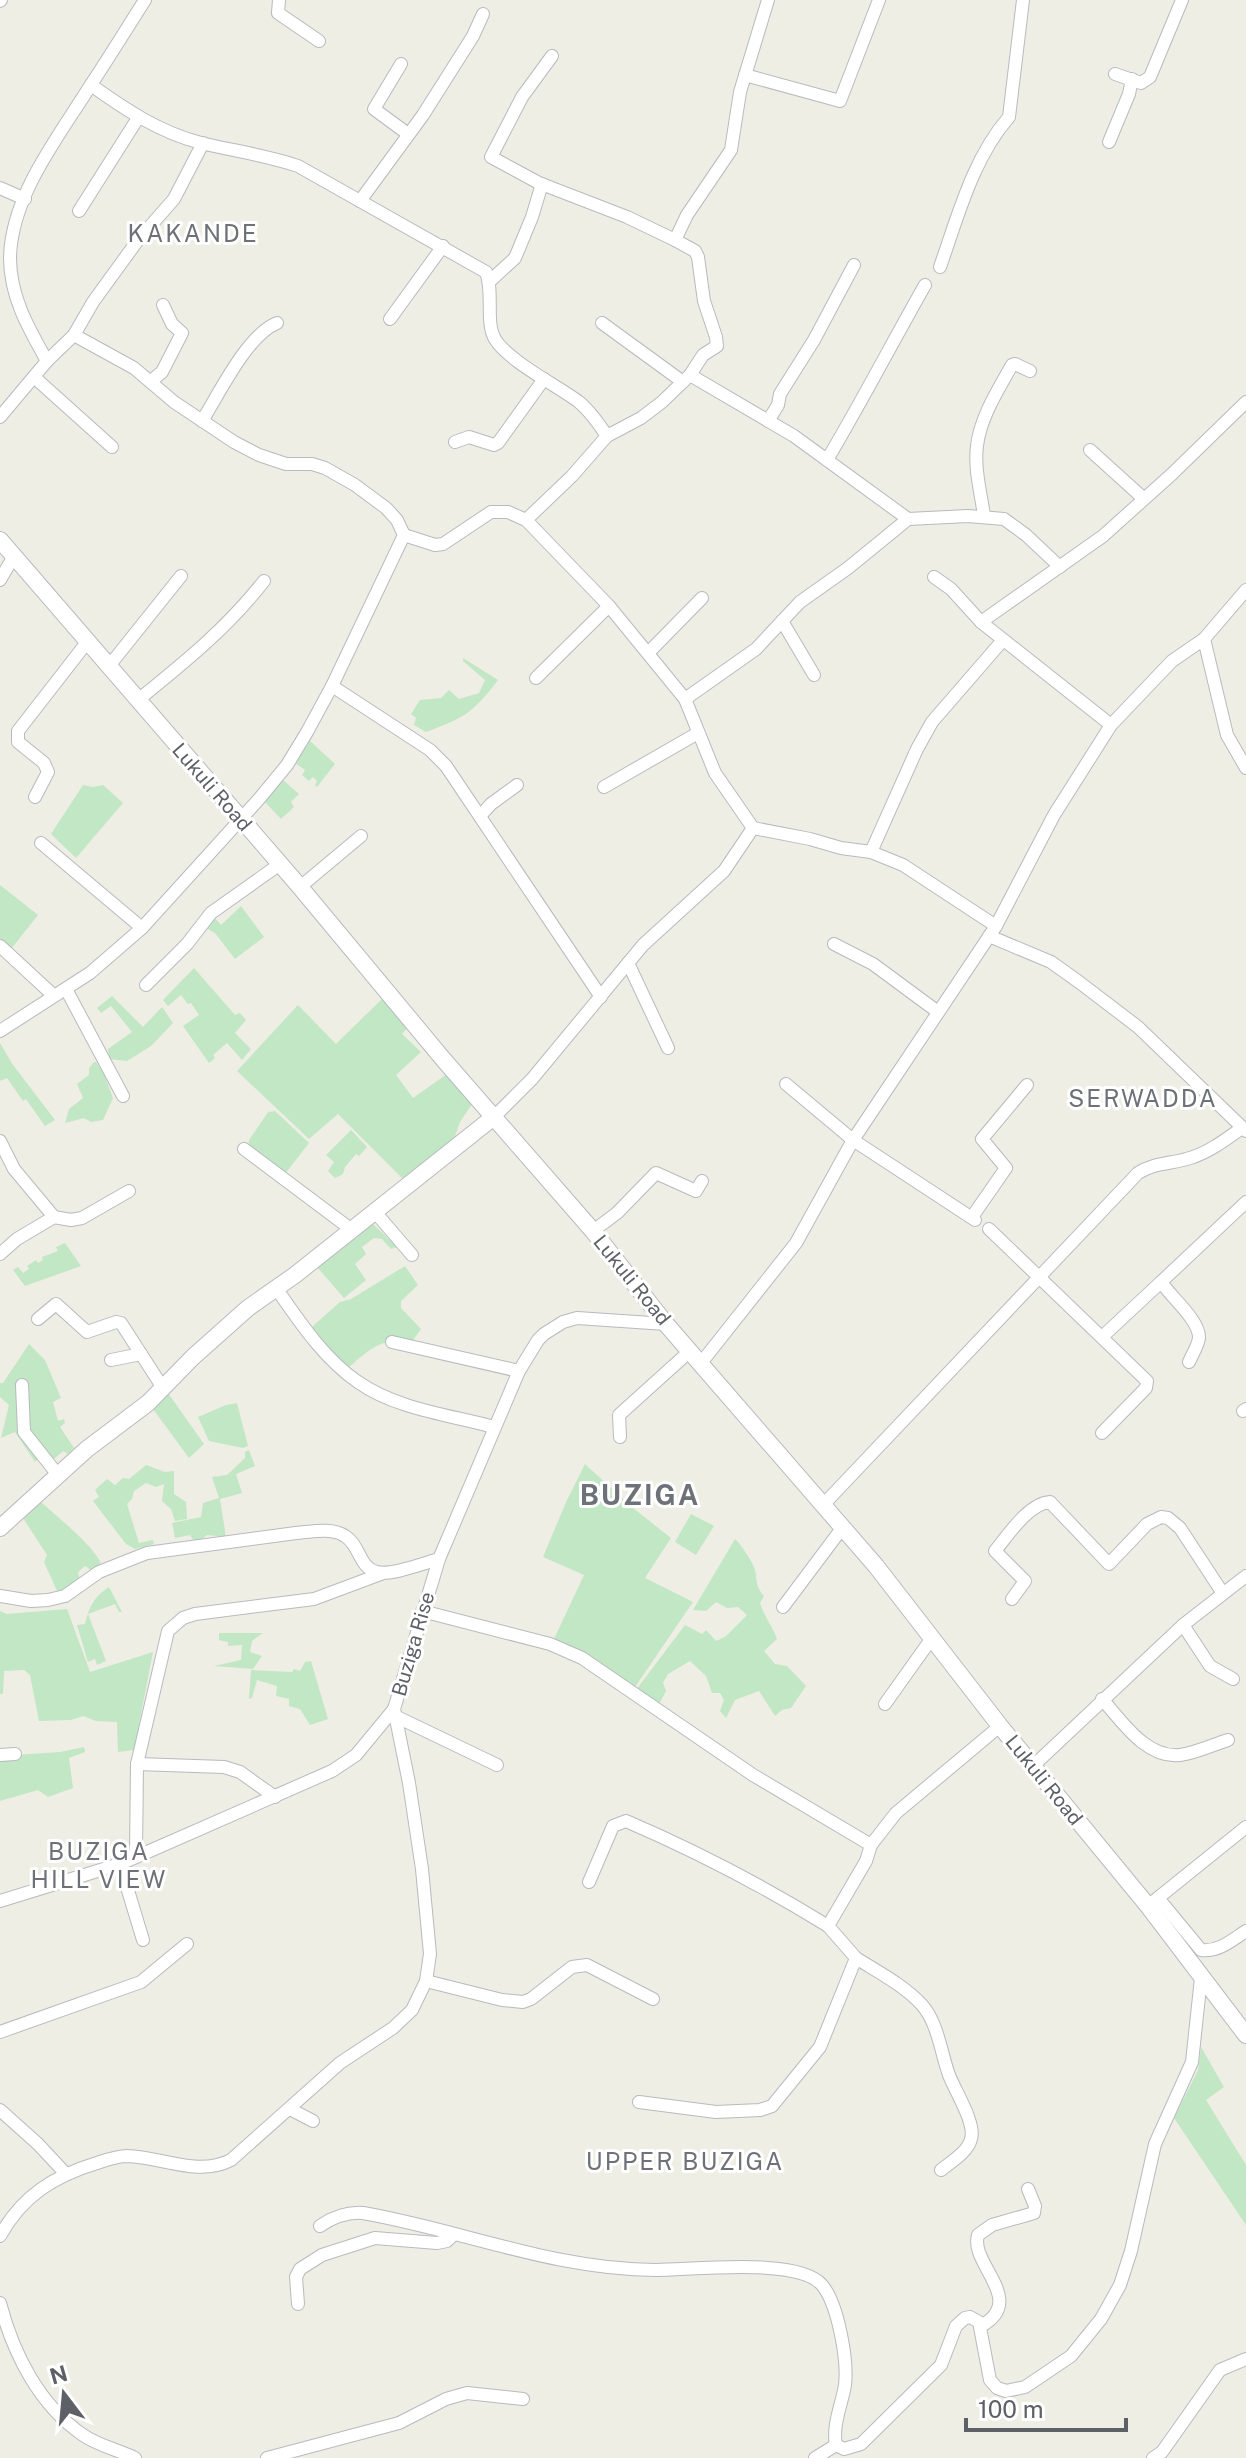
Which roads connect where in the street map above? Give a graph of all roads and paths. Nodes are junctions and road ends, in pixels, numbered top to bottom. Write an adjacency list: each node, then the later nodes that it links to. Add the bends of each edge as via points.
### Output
1 (145, 0): 14 (street)
2 (279, 0): 8 (street, via 278,13)
3 (768, 0): 12 (street)
4 (879, 0): 12 (street, via 840,101)
5 (1023, 0): 27 (street, via 1009,117 966,192)
6 (1182, 0): 13 (street, via 1150,77 1141,83)
7 (483, 14): 16 (street)
8 (319, 41)
9 (552, 56): 19 (street, via 490,154)
10 (401, 64): 16 (street, via 374,109)
11 (1115, 74): 13 (street)
12 (745, 75): 24 (street, via 731,150)
13 (1132, 79): 17 (street)
14 (91, 85): 15 (street); 21 (street, via 59,131)
15 (138, 118): 18 (street); 23 (street)
16 (408, 134): 22 (street)
17 (1109, 142)
18 (203, 143): 22 (street, via 298,166); 36 (street, via 174,199 138,240)
19 (542, 184): 24 (street); 29 (street, via 515,258)
20 (0, 188): 21 (street)
21 (25, 199): 30 (street, via 12,232)
22 (360, 201): 25 (street)
23 (79, 211)
24 (675, 240): 40 (street, via 698,257 717,342)
25 (443, 246): 29 (street, via 486,272); 33 (street)
26 (854, 265): 46 (street)
27 (940, 267)
28 (0, 280): 30 (street)
29 (490, 281): 41 (street, via 494,338)
30 (13, 285): 37 (street)
31 (925, 285): 51 (street)
32 (163, 305): 42 (street, via 182,333 162,372)
33 (390, 319)
34 (277, 323): 45 (street, via 249,347)
35 (602, 323): 40 (street)
36 (74, 335): 37 (street); 42 (street)
37 (47, 361): 39 (street)
38 (1030, 371): 53 (street, via 1012,365 983,422 977,471)
39 (34, 377): 44 (street); 49 (street)
40 (686, 378): 46 (street); 47 (street, via 641,418)
41 (544, 379): 47 (street, via 581,404); 48 (street, via 498,443 469,437)
42 (151, 381): 45 (street)
43 (1246, 402): 52 (street)
44 (0, 417)
45 (202, 421): 56 (street, via 259,455 286,464 312,464 340,477 386,508)
46 (768, 421): 51 (street)
47 (607, 436): 55 (street)
48 (455, 442)
49 (112, 447)
50 (1090, 450): 52 (street)
51 (827, 460): 54 (street)
52 (1143, 498): 59 (street)
53 (984, 516): 54 (street); 59 (street, via 1004,519)
54 (908, 519): 67 (street)
55 (526, 520): 56 (street, via 491,512 435,545); 66 (street)
56 (404, 535): 76 (street)
57 (0, 540): 58 (street, Lukuli Road)
58 (14, 556): 62 (street); 71 (street, Lukuli Road)
59 (1060, 567): 68 (street)
60 (181, 576): 73 (street)
61 (934, 577): 68 (street)
62 (0, 580)
63 (264, 581): 78 (street, via 237,615)
64 (1246, 590): 69 (street)
65 (702, 598): 72 (street)
66 (609, 606): 72 (street); 75 (street)
67 (782, 621): 74 (street); 77 (street, via 756,649)
68 (981, 622): 70 (street)
69 (1204, 639): 79 (street, via 1172,661); 81 (street, via 1227,735)
70 (1003, 640): 79 (street); 90 (street, via 932,722)
71 (88, 641): 73 (street, Lukuli Road); 84 (street, via 18,731 18,742 48,772)
72 (649, 652): 77 (street)
73 (109, 666): 78 (street, Lukuli Road)
74 (814, 675)
75 (536, 678)
76 (332, 686): 85 (street, via 430,750); 86 (street, via 287,765)
77 (685, 699): 80 (street)
78 (138, 700): 86 (street, Lukuli Road)
79 (1111, 725): 94 (street, via 1054,815)
80 (698, 733): 83 (street); 87 (street, via 715,773)
81 (1246, 768)
82 (517, 785): 85 (street)
83 (604, 787)
84 (35, 797)
85 (480, 816): 101 (street)
86 (241, 821): 91 (street, Lukuli Road); 93 (street)
87 (753, 828): 90 (street); 97 (street, via 724,871)
88 (361, 836): 92 (street)
89 (41, 843): 93 (street)
90 (871, 852): 94 (street, via 903,865)
91 (280, 864): 92 (street, Lukuli Road); 98 (street, via 211,913)
92 (300, 887): 108 (street, Lukuli Road)
93 (142, 928): 99 (street)
94 (992, 931): 102 (street); 109 (street, via 1051,962 1138,1027)
95 (834, 944): 102 (street, via 873,964)
96 (0, 946): 100 (street)
97 (628, 963): 101 (street); 104 (street)
98 (146, 985)
99 (66, 989): 100 (street); 107 (street)
100 (53, 995): 103 (street)
101 (601, 997): 108 (street)
102 (938, 1012): 110 (street)
103 (0, 1031)
104 (668, 1048)
105 (786, 1084): 110 (street)
106 (1027, 1085): 110 (street, via 982,1139 1006,1168 974,1218)
107 (123, 1096)
108 (495, 1116): 116 (street); 120 (street, Lukuli Road)
109 (1244, 1130): 123 (street, via 1192,1158 1138,1173)
110 (853, 1140): 131 (street, via 796,1243)
111 (0, 1141): 117 (street, via 14,1169)
112 (244, 1149): 119 (street)
113 (702, 1181): 120 (street, via 696,1191 656,1173)
114 (129, 1191): 117 (street, via 82,1218)
115 (1246, 1202): 124 (street)
116 (375, 1212): 119 (street); 122 (street)
117 (54, 1217): 121 (street)
118 (989, 1229): 123 (street)
119 (352, 1230): 125 (street)
120 (593, 1231): 127 (street, Lukuli Road)
121 (0, 1254)
122 (412, 1255)
123 (1040, 1277): 128 (street); 141 (street)
124 (1161, 1282): 128 (street); 133 (street, via 1198,1333)
125 (276, 1288): 136 (street); 137 (street, via 330,1357 358,1382 389,1399)
126 (38, 1319): 130 (street, via 56,1304 87,1332 121,1323)
127 (666, 1324): 131 (street, Lukuli Road); 134 (street, Buziga Rise, via 577,1318 563,1322 538,1340)
128 (1102, 1337): 138 (street, via 1147,1381)
129 (392, 1342): 134 (street)
130 (141, 1354): 132 (street); 136 (street)
131 (696, 1357): 139 (street, via 619,1415); 141 (street, Lukuli Road)
132 (111, 1360)
133 (1189, 1362)
134 (519, 1371): 137 (street, Buziga Rise)
135 (22, 1385): 140 (street, via 24,1432)
136 (163, 1388): 140 (street)
137 (494, 1427): 144 (street, Buziga Rise)
138 (1102, 1433)
139 (620, 1437)
140 (58, 1475): 143 (street)
141 (824, 1504): 142 (street, Lukuli Road)
142 (843, 1527): 150 (street); 153 (street, Lukuli Road)
143 (0, 1528)
144 (439, 1559): 145 (street); 151 (street, Buziga Rise)
145 (381, 1574): 148 (street, via 365,1564 344,1534 320,1531 147,1553 48,1600); 162 (street, via 314,1599 195,1614 174,1624 161,1655)
146 (1246, 1576): 147 (street)
147 (1222, 1592): 149 (street, via 1168,1518 1147,1524 1109,1564 1046,1502 1033,1508 995,1551 1025,1581); 152 (street)
148 (0, 1596)
149 (1012, 1599)
150 (783, 1607)
151 (422, 1611): 157 (street, Buziga Rise); 167 (street, via 565,1649 753,1775)
152 (1183, 1625): 154 (street, via 1210,1666); 155 (street)
153 (932, 1638): 156 (street); 158 (street, Lukuli Road)
154 (1233, 1679)
155 (1102, 1699): 159 (street, via 1140,1742 1161,1753 1178,1755); 164 (street)
156 (885, 1704)
157 (395, 1713): 163 (street); 165 (street, via 356,1755); 179 (street, Buziga Rise, via 422,1869 430,1954)
158 (1000, 1726): 164 (street, Lukuli Road); 167 (street, via 896,1813)
159 (1228, 1740)
160 (15, 1754): 161 (street)
161 (0, 1755)
162 (137, 1764): 165 (street, via 224,1767); 168 (street)
163 (497, 1765)
164 (1032, 1767): 172 (street, Lukuli Road)
165 (275, 1797): 168 (street)
166 (1246, 1827): 172 (street)
167 (871, 1845): 173 (street)
168 (136, 1856): 169 (street)
169 (120, 1864): 171 (street); 175 (street)
170 (589, 1882): 173 (street, via 613,1826 626,1821)
171 (0, 1901)
172 (1153, 1902): 174 (street, via 1201,1950 1225,1945); 178 (street, Lukuli Road)
173 (828, 1926): 177 (street)
174 (1246, 1931)
175 (143, 1940)
176 (187, 1944): 181 (street, via 141,1982)
177 (856, 1958): 183 (street, via 820,2047 772,2106 716,2112); 187 (street, via 923,2006 934,2029 971,2130 965,2150)
178 (1201, 1978): 182 (street, Lukuli Road); 195 (street, via 1192,2062 1155,2144 1129,2260 1101,2319 1071,2356 1025,2387 1006,2391 990,2380)
179 (426, 1981): 180 (street, via 523,2002 572,1967 587,1965); 184 (street, Buziga Rise, via 412,2010 393,2028 340,2063)
180 (653, 1999)
181 (0, 2032)
182 (1246, 2035)
183 (639, 2102)
184 (290, 2109): 186 (street); 188 (street, Buziga Rise, via 219,2166 126,2156)
185 (0, 2110): 188 (street)
186 (313, 2121)
187 (941, 2170)
188 (65, 2173): 192 (street, via 24,2203)
189 (1028, 2189): 195 (street, via 1034,2213 992,2225 978,2235 977,2248 998,2294 994,2319)
190 (320, 2226): 191 (street, via 355,2212)
191 (454, 2234): 194 (street, via 437,2243 375,2238 322,2255 296,2277); 198 (street, via 607,2268 782,2268 808,2274 829,2296 846,2371)
192 (0, 2236)
193 (0, 2303): 199 (street, via 27,2372 46,2400 83,2435)
194 (298, 2304)
195 (981, 2326): 198 (street, via 970,2317 960,2321 936,2370 861,2444 844,2449)
196 (1246, 2359): 202 (street, via 1220,2370)
197 (523, 2399): 200 (street, via 467,2393 399,2423)
198 (836, 2445): 201 (street)
199 (135, 2458)
200 (267, 2458)
201 (815, 2458)
202 (1153, 2458)

